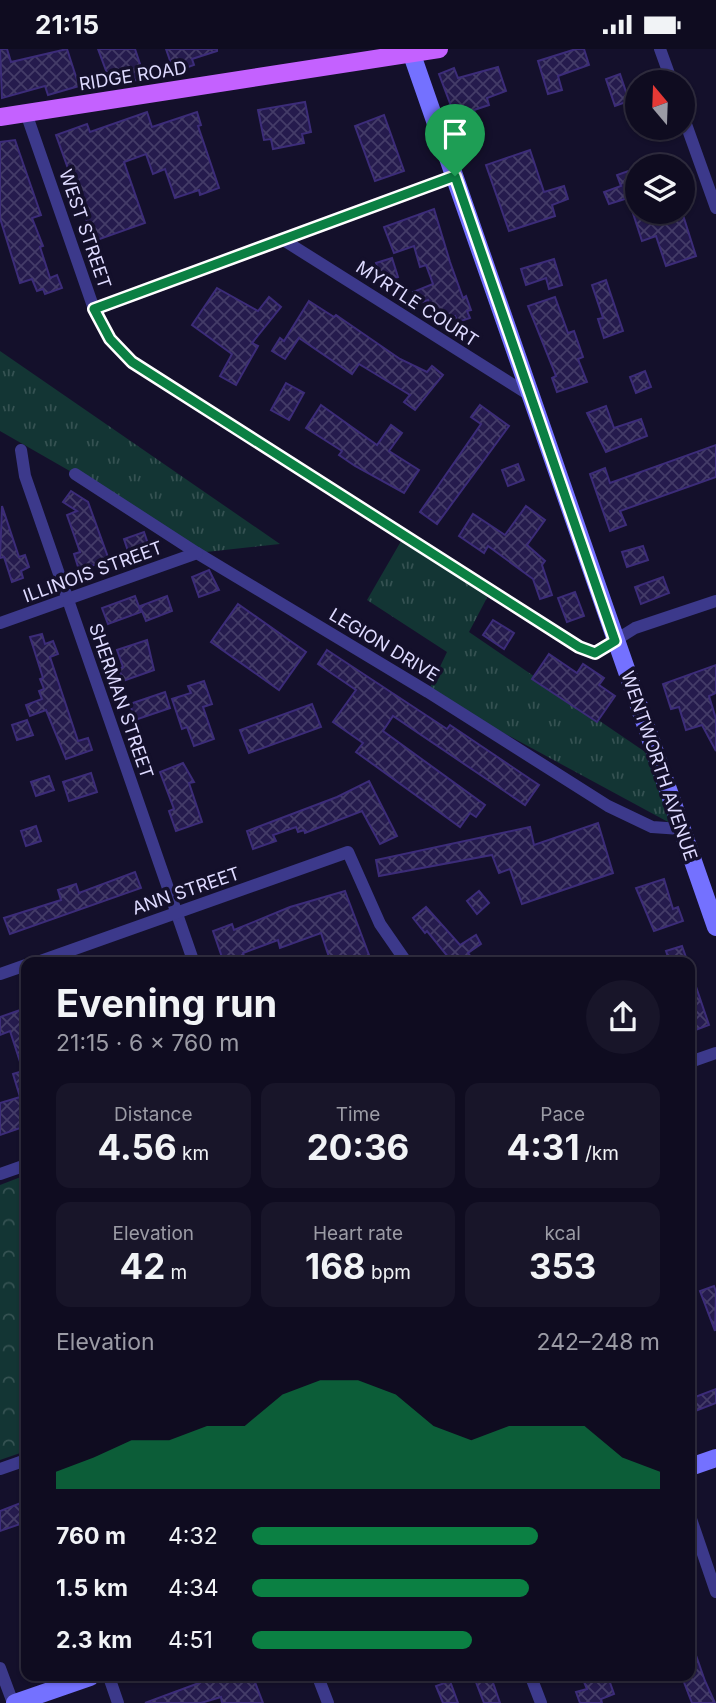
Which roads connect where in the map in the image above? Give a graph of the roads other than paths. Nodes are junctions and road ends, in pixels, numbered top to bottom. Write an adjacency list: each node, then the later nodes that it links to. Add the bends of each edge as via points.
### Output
1 (439, 49): 3 (main road, RIDGE ROAD)
2 (660, 49): 4 (street)
3 (411, 51): 5 (main road, RIDGE ROAD); 8 (street, WENTWORTH AVENUE)
4 (667, 70)
5 (26, 113): 6 (main road, RIDGE ROAD); 11 (street, WEST STREET)
6 (0, 117)
7 (692, 140): 9 (street)
8 (455, 176): 10 (street); 12 (street, WENTWORTH AVENUE)
9 (716, 208)
10 (285, 241): 11 (street); 12 (street, MYRTLE COURT)
11 (94, 309): 19 (street, WEST STREET, via 110,339 132,362 490,591 579,647 595,653)
12 (531, 396): 19 (street, WENTWORTH AVENUE)
13 (21, 450): 16 (street, SHERMAN STREET, via 25,475)
14 (75, 474): 15 (street, LEGION DRIVE)
15 (197, 553): 16 (street, ILLINOIS STREET); 20 (street, LEGION DRIVE, via 608,806 652,827)
16 (68, 599): 18 (street, ILLINOIS STREET); 21 (street, SHERMAN STREET)
17 (716, 601): 19 (street, via 635,628)
18 (0, 623)
19 (615, 641): 20 (street, WENTWORTH AVENUE)
20 (681, 829): 22 (street, WENTWORTH AVENUE)
21 (177, 914): 23 (street, ANN STREET); 24 (street, SHERMAN STREET); 25 (street, ANN STREET, via 348,852 380,924)
22 (716, 927)
23 (52, 957)
24 (192, 957)
25 (403, 957)
26 (21, 967): 27 (street)
27 (0, 974)
28 (716, 1053): 29 (street)
29 (695, 1060)
30 (21, 1167): 31 (street)
31 (0, 1174)
32 (716, 1458): 34 (street)
33 (21, 1462): 35 (street)
34 (695, 1465)
35 (0, 1469)
36 (695, 1531): 37 (street)
37 (716, 1592)
38 (0, 1668): 43 (street)
39 (78, 1681): 43 (street)
40 (110, 1681): 44 (street)
41 (320, 1681): 45 (street)
42 (533, 1681): 46 (street)
43 (14, 1703)
44 (118, 1703)
45 (328, 1703)
46 (541, 1703)

